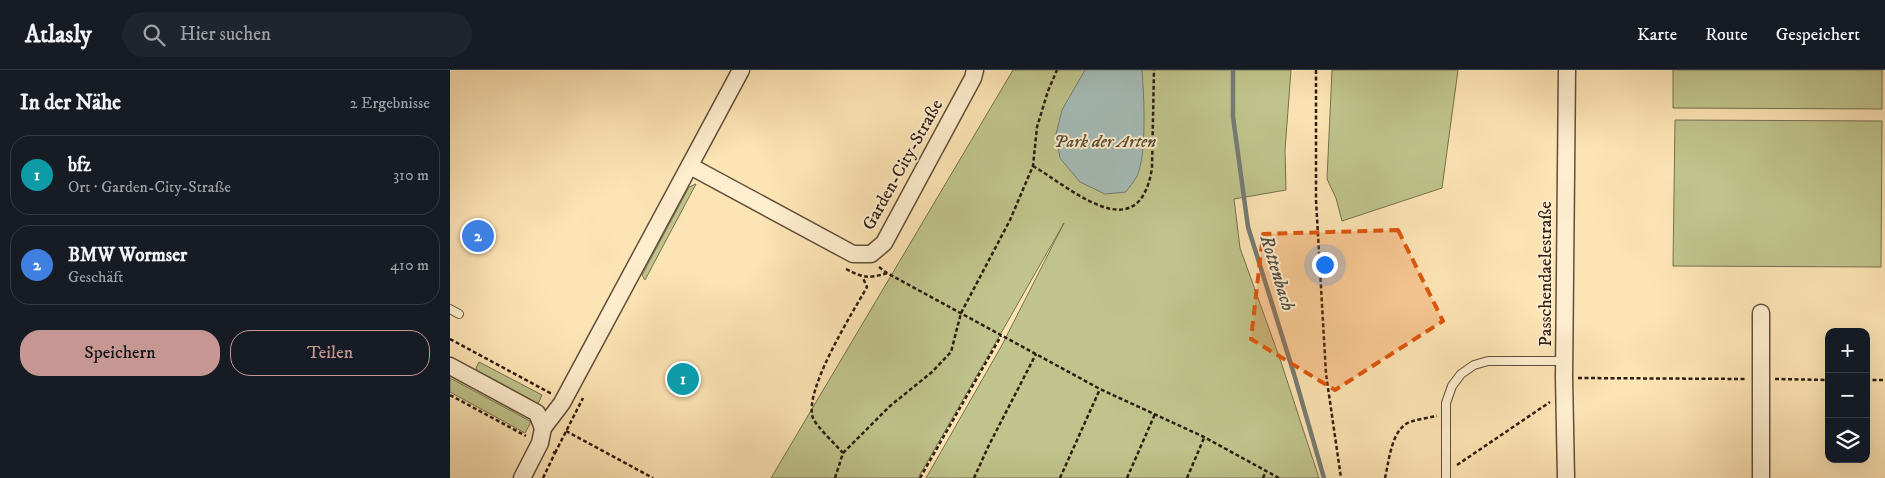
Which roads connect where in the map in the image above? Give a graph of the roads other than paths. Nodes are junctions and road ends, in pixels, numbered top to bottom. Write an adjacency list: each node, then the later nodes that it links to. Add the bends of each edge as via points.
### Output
1 (741, 70): 4 (street)
2 (975, 70): 4 (street, Garden-City-Straße, via 884,243 871,254 853,254)
3 (1567, 70): 8 (street, Passchendaelestraße)
4 (690, 166): 10 (street)
5 (450, 309): 7 (lane)
6 (1761, 313): 14 (street)
7 (459, 314)
8 (1565, 361): 11 (lane, via 1488,360 1461,374 1446,403); 13 (street, Passchendaelestraße)
9 (450, 366): 10 (street, via 537,413)
10 (542, 436): 12 (street)
11 (1446, 475)
12 (522, 478)
13 (1566, 478)
14 (1761, 478)

